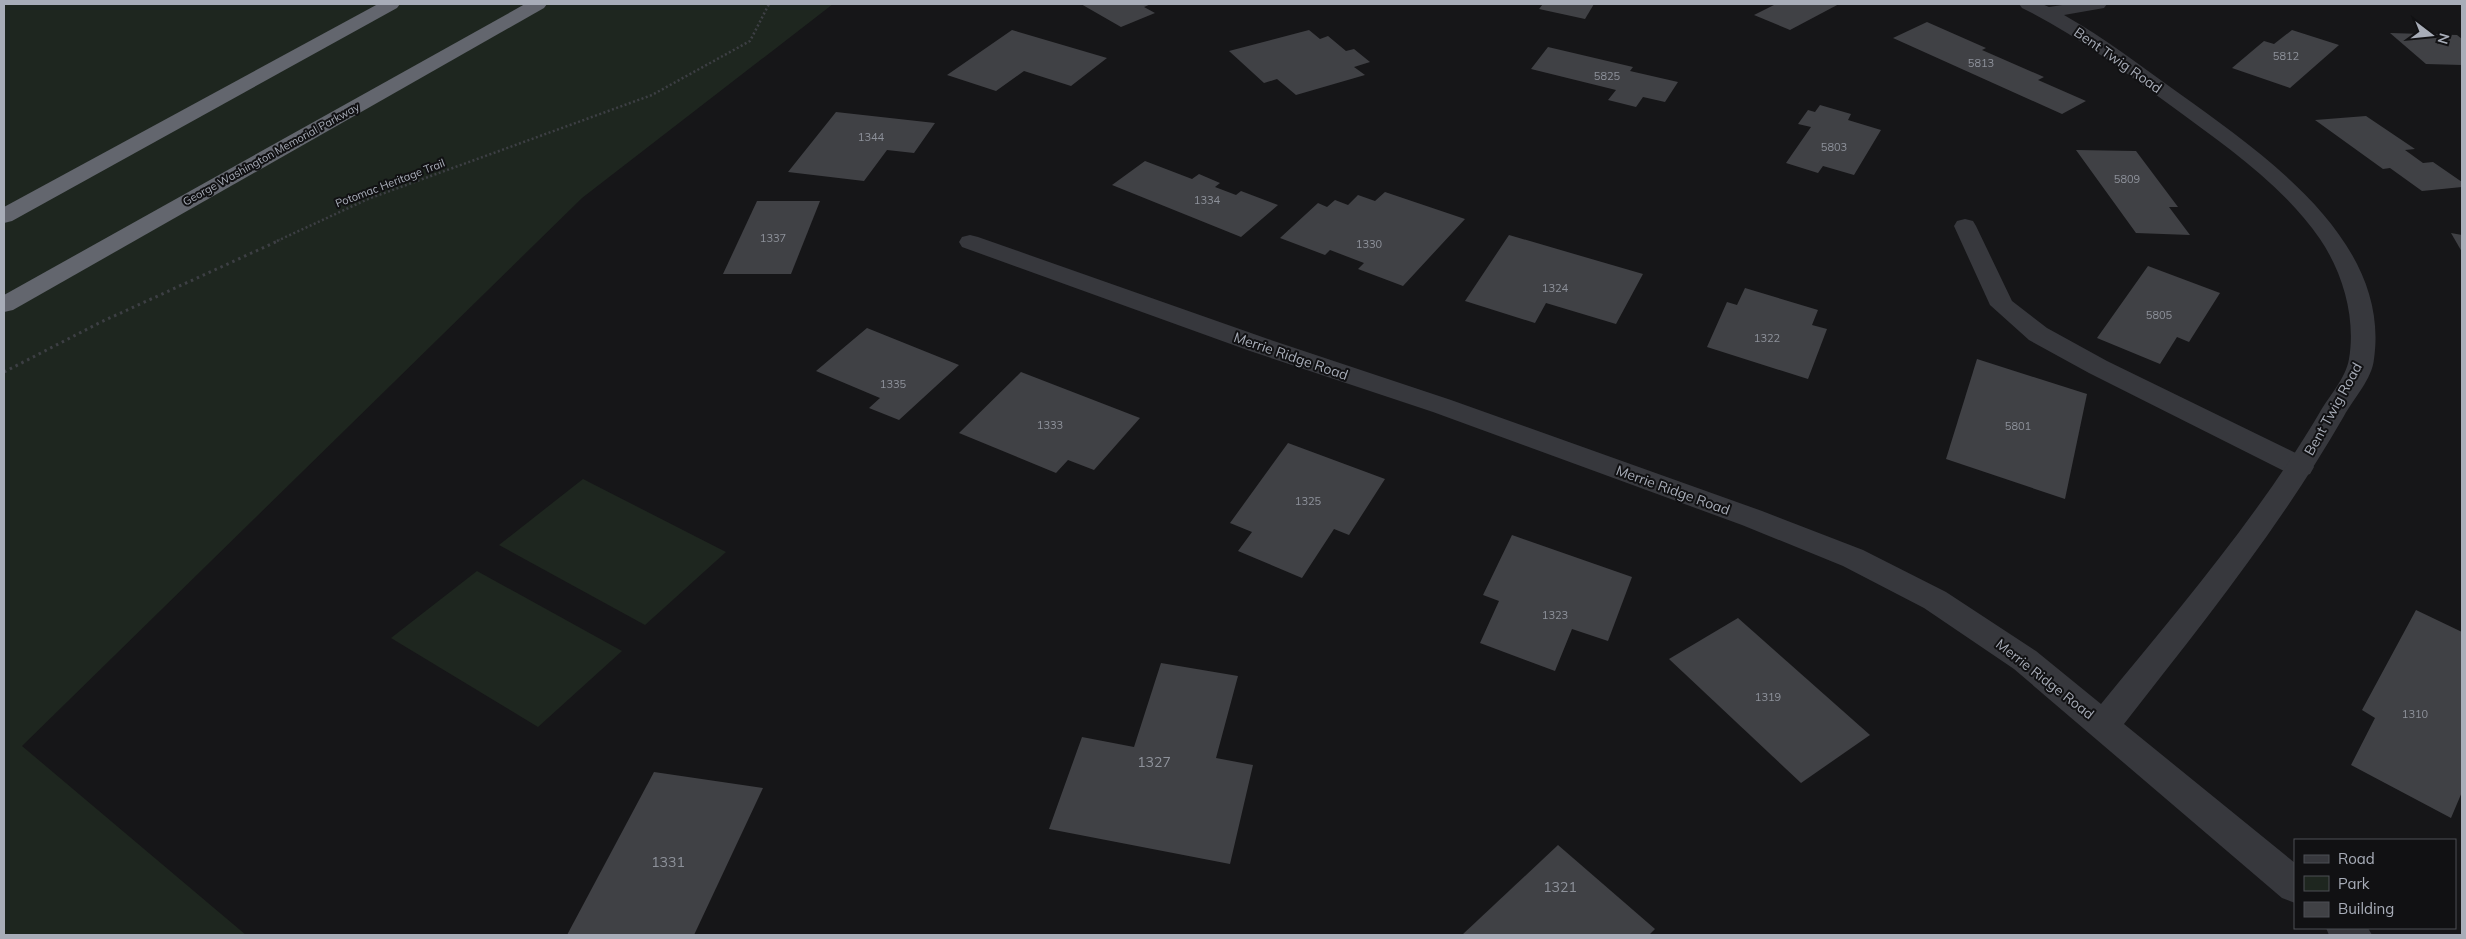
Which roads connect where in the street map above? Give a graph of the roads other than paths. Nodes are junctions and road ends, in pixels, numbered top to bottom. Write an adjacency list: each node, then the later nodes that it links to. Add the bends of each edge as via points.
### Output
1 (391, 4): 5 (highway)
2 (538, 4): 8 (highway, George Washington Memorial Parkway)
3 (2098, 4): 4 (street)
4 (2038, 8): 9 (street, Bent Twig Road, via 2080,32 2252,156 2294,193 2330,236 2351,276 2363,320 2362,361 2316,446)
5 (4, 216)
6 (1965, 226): 9 (street, via 2002,305 2038,334)
7 (970, 242): 10 (street, Merrie Ridge Road, via 1442,406 1853,558 1935,600 2025,660)
8 (4, 305)
9 (2300, 467): 10 (street, Bent Twig Road, via 2240,553)
10 (2104, 725): 11 (street, Merrie Ridge Road)
11 (2294, 885)

